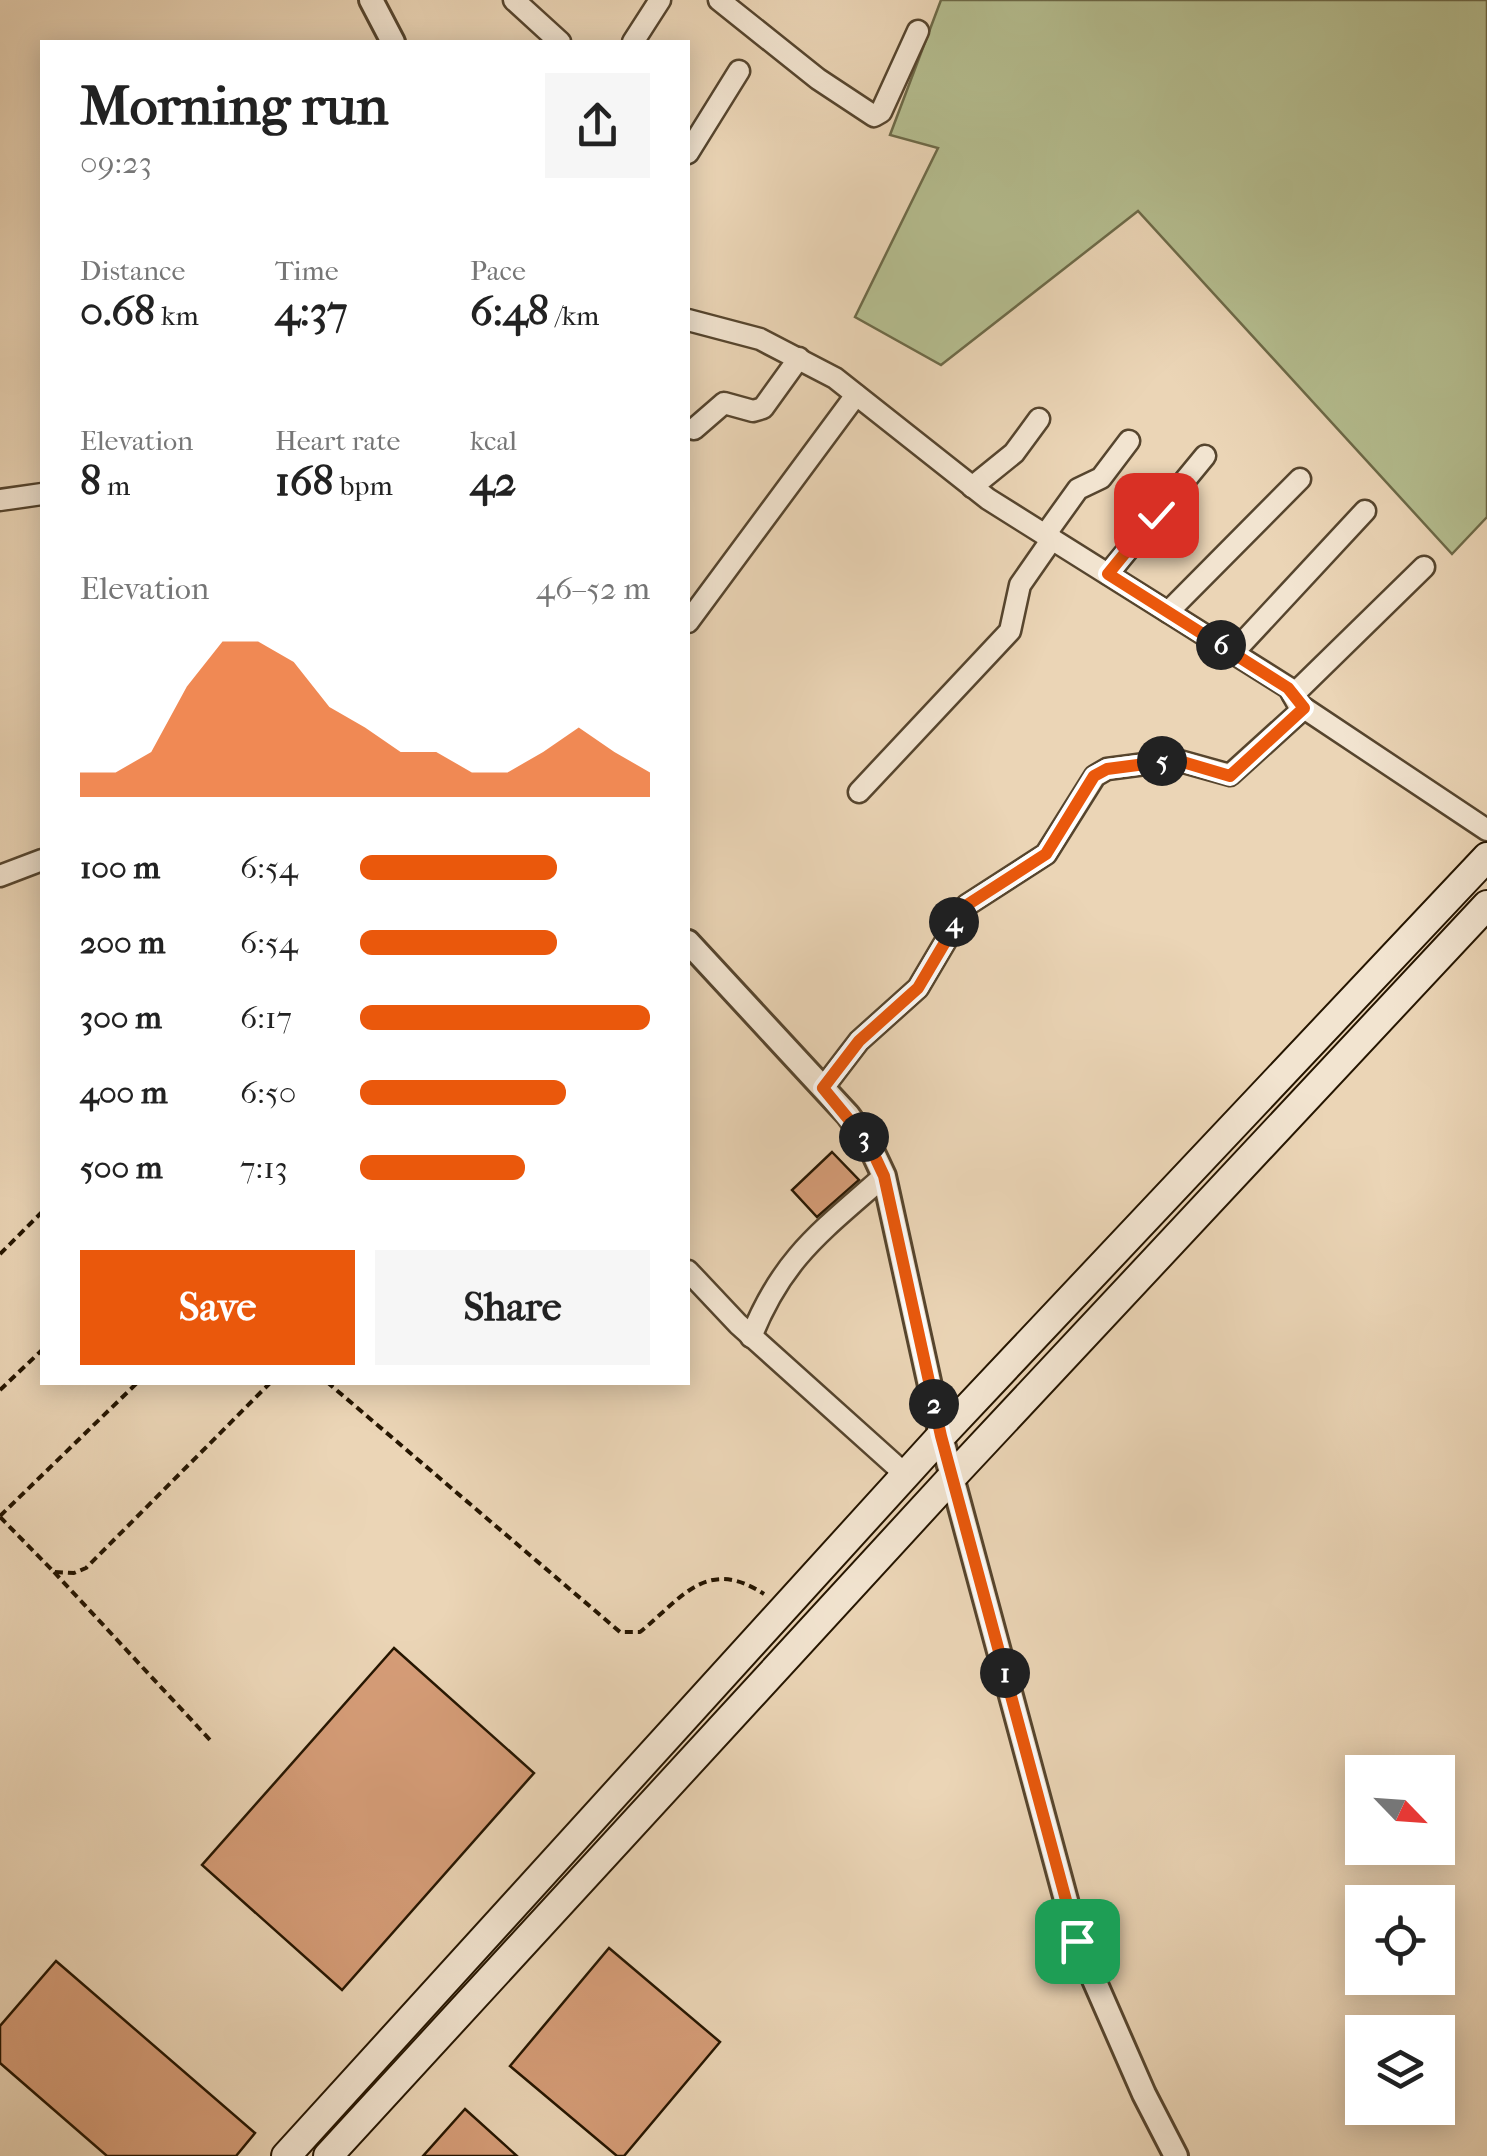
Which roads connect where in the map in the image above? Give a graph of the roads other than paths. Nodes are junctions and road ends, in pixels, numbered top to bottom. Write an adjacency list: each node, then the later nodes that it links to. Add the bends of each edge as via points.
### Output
1 (371, 0): 6 (street)
2 (514, 0): 7 (street)
3 (660, 0): 8 (street)
4 (719, 0): 5 (street, via 874,116)
5 (918, 31)
6 (392, 40)
7 (558, 40)
8 (634, 40)
9 (739, 71): 10 (street)
10 (690, 151)
11 (690, 321): 12 (street, via 760,339)
12 (799, 358): 13 (street); 15 (street, via 763,408 724,402)
13 (856, 395): 19 (street); 27 (street)
14 (1040, 419): 19 (street, via 1014,453)
15 (694, 430)
16 (1129, 441): 23 (street, via 1101,478 1078,489)
17 (1206, 456): 25 (street)
18 (1300, 479): 26 (street)
19 (972, 487): 23 (street)
20 (40, 494): 21 (street)
21 (0, 500)
22 (1365, 511): 28 (street)
23 (1049, 537): 25 (street); 30 (street, via 1020,586 1010,631)
24 (1424, 567): 29 (street)
25 (1108, 574): 26 (street)
26 (1168, 612): 28 (street)
27 (690, 619)
28 (1233, 653): 29 (street)
29 (1299, 701): 31 (street); 37 (street, via 1230,776 1176,760 1094,776 1046,854 967,905 918,988 859,1041)
30 (859, 792)
31 (1487, 830)
32 (1487, 856): 41 (main road)
33 (40, 861): 34 (street)
34 (0, 876)
35 (1487, 905): 43 (main road)
36 (690, 944): 37 (street)
37 (823, 1088): 38 (street, via 869,1144)
38 (884, 1176): 40 (street, via 792,1260); 41 (street)
39 (690, 1273): 40 (street)
40 (751, 1336): 42 (street)
41 (941, 1436): 42 (main road); 43 (street)
42 (906, 1475): 44 (main road)
43 (952, 1477): 45 (main road); 46 (street, via 1077,1941)
44 (286, 2156)
45 (328, 2156)
46 (1176, 2156)

